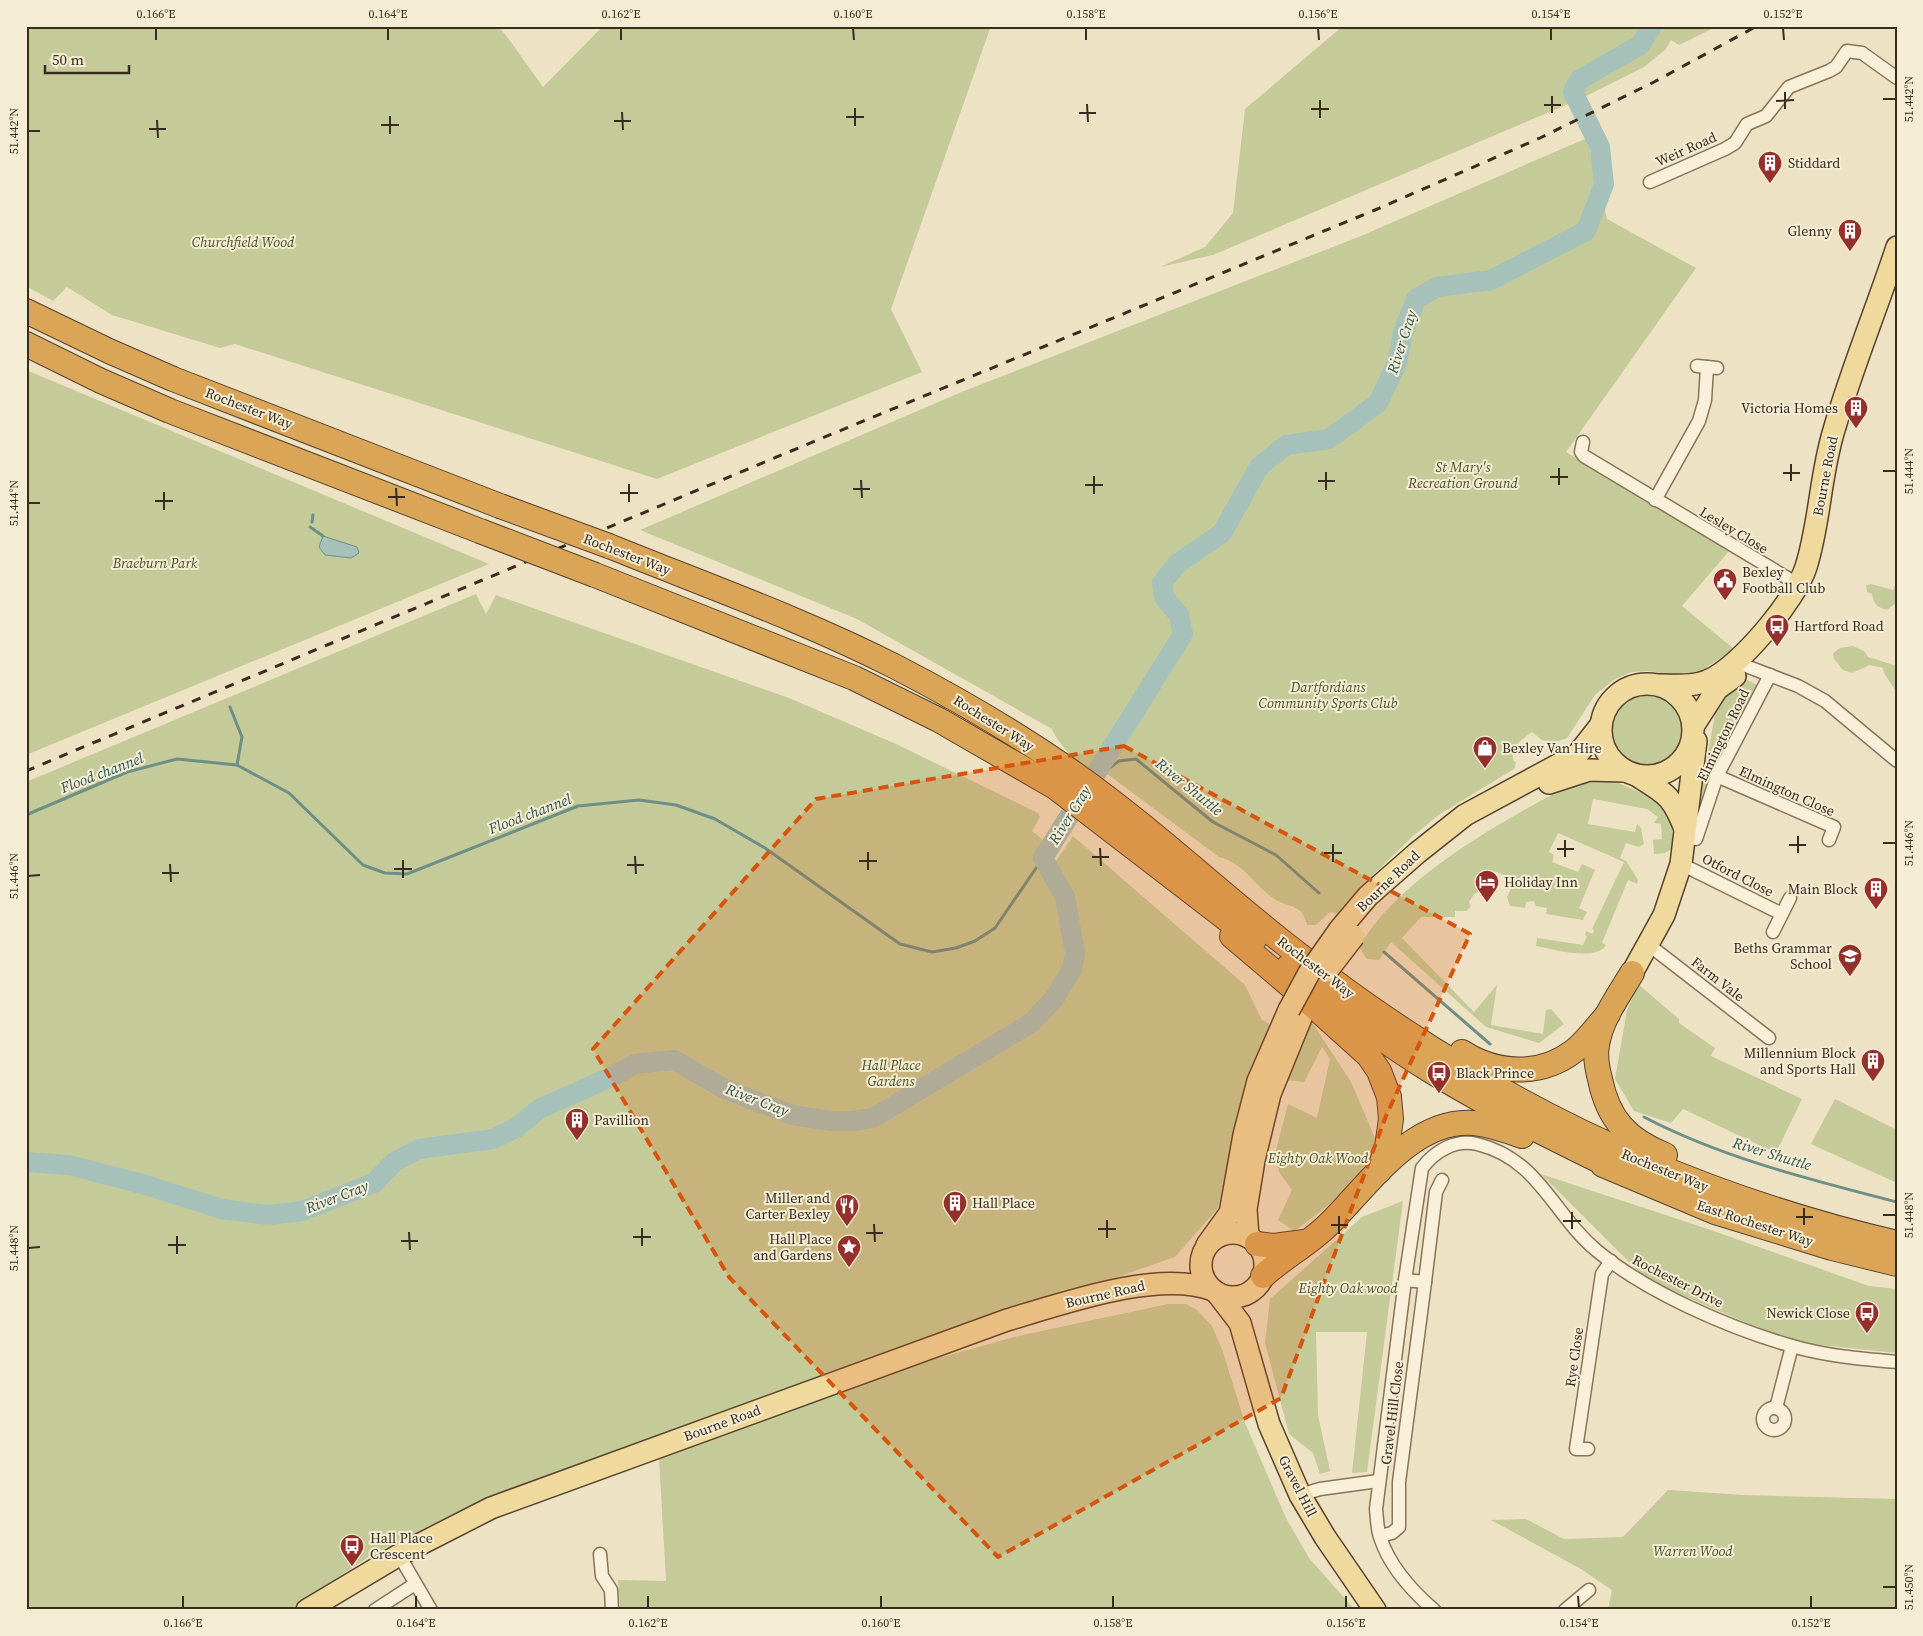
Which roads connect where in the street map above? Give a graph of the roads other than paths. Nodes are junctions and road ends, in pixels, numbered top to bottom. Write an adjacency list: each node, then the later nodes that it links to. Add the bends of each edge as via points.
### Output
1 (1897, 78): 2 (street, Weir Road, via 1862,53 1847,51 1836,67 1789,87 1766,116 1747,124 1735,143)
2 (1650, 182)
3 (1897, 247): 9 (main road, Bourne Road, via 1834,428 1812,542)
4 (26, 310): 18 (highway, Rochester Way, bridge, via 173,379 609,546 821,632 965,704)
5 (26, 344): 18 (highway, Rochester Way, bridge, via 170,412 854,678)
6 (1707, 367): 8 (street, via 1705,400 1699,421)
7 (1583, 442): 8 (street, Lesley Close, via 1581,452 1584,456)
8 (1655, 500): 9 (street, Lesley Close)
9 (1797, 589): 10 (main road, Bourne Road, via 1793,607 1778,630); 12 (main road, Bourne Road, via 1752,646 1718,676 1696,685)
10 (1746, 666): 11 (street); 14 (main road, Bourne Road, via 1717,689)
11 (1770, 675): 15 (street, via 1825,702); 17 (street, Elmington Road)
12 (1660, 685): 13 (main road, via 1632,686 1621,692 1608,707); 14 (main road, via 1683,699)
13 (1600, 726): 16 (main road, via 1605,752 1613,763); 26 (main road, Bourne Road, via 1578,754 1465,815 1416,853 1368,896)
14 (1694, 727): 16 (main road, via 1685,755 1677,764 1653,775); 19 (main road, via 1696,745)
15 (1897, 761)
16 (1630, 773): 19 (main road, via 1667,794); 26 (main road, Bourne Road, via 1576,772 1509,804 1418,867)
17 (1717, 776): 19 (street, Elmington Road); 21 (street, Elmington Close, via 1834,828)
18 (1060, 778): 20 (highway, Rochester Way, via 1106,797); 23 (highway, Rochester Way, via 1097,821)
19 (1690, 834): 22 (main road)
20 (1162, 840): 31 (highway, via 1190,856 1356,983 1487,1065 1505,1070 1529,1070 1553,1063 1573,1052); 40 (highway, Rochester Way, via 1185,863 1297,954 1429,1049 1503,1093 1626,1154 1718,1191)
21 (1829, 840)
22 (1681, 864): 25 (street, Otford Close); 28 (main road, via 1664,916)
23 (1162, 871): 33 (highway, Rochester Way, via 1354,1020 1435,1074 1500,1111); 34 (highway, via 1197,907 1356,1044 1379,1071 1389,1097 1391,1119)
24 (1790, 898): 25 (street, Otford Close)
25 (1782, 914): 27 (street, Otford Close)
26 (1347, 932): 30 (main road, Bourne Road, bridge, via 1309,973)
27 (1773, 932)
28 (1649, 945): 29 (main road); 32 (street, Farm Vale)
29 (1632, 973): 31 (highway)
30 (1296, 1013): 38 (main road, Bourne Road, via 1293,1033 1267,1103 1254,1160 1246,1203); 41 (main road, Bourne Road, via 1258,1081 1230,1213)
31 (1608, 1014): 37 (highway, via 1596,1046 1598,1072 1607,1104 1616,1121 1630,1136 1647,1148 1719,1177 1826,1213)
32 (1769, 1038)
33 (1618, 1170): 34 (highway, via 1493,1126 1472,1123 1445,1127 1416,1140); 43 (highway, East Rochester Way, via 1715,1212)
34 (1378, 1175): 39 (highway, via 1328,1226)
35 (1442, 1180): 45 (street, Gravel Hill Close, via 1436,1192)
36 (1420, 1182): 42 (street, Rochester Drive, via 1422,1168 1432,1154 1454,1144 1476,1144 1504,1155 1536,1178 1582,1238); 44 (street, Gravel Hill Close)
37 (1897, 1232)
38 (1253, 1240): 39 (highway, via 1274,1246); 41 (main road, via 1240,1234 1222,1234); 47 (main road, via 1264,1259)
39 (1308, 1241): 47 (highway, via 1286,1256)
40 (1897, 1243)
41 (1205, 1250): 46 (main road, Bourne Road, via 1191,1265); 48 (main road, via 1200,1266 1202,1276)
42 (1611, 1261): 49 (street, Rochester Drive, via 1637,1280 1705,1314); 53 (street, Rye Close, via 1602,1274 1576,1449)
43 (1897, 1264)
44 (1405, 1280): 45 (street); 54 (street, Gravel Hill Close)
45 (1425, 1282): 56 (street, Gravel Hill Close, via 1399,1482 1399,1527)
46 (1155, 1283): 48 (main road, Bourne Road, via 1187,1283); 58 (main road, Bourne Road, via 1072,1301 1007,1320 522,1496 461,1522)
47 (1257, 1284): 48 (main road, via 1234,1297); 50 (main road, Gravel Hill, via 1247,1312)
48 (1215, 1292): 50 (main road, Gravel Hill, via 1240,1323)
49 (1792, 1346): 51 (street, Rochester Drive, via 1841,1356); 52 (street)
50 (1249, 1348): 55 (main road, Gravel Hill, via 1269,1424)
51 (1897, 1362)
52 (1776, 1408)
53 (1588, 1449)
54 (1378, 1481): 55 (street, Gravel Hill Close); 56 (street, Gravel Hill Close, via 1376,1509)
55 (1300, 1494): 65 (main road, Gravel Hill, via 1325,1538)
56 (1380, 1536): 66 (street, Gravel Hill Close, via 1402,1575)
57 (600, 1554): 64 (street, via 602,1576 611,1590)
58 (400, 1555): 59 (street); 61 (main road, Bourne Road)
59 (415, 1584): 62 (street); 63 (street)
60 (1589, 1590): 67 (street)
61 (307, 1610)
62 (375, 1610)
63 (431, 1610)
64 (612, 1610)
65 (1375, 1610)
66 (1434, 1610)
67 (1565, 1610)

